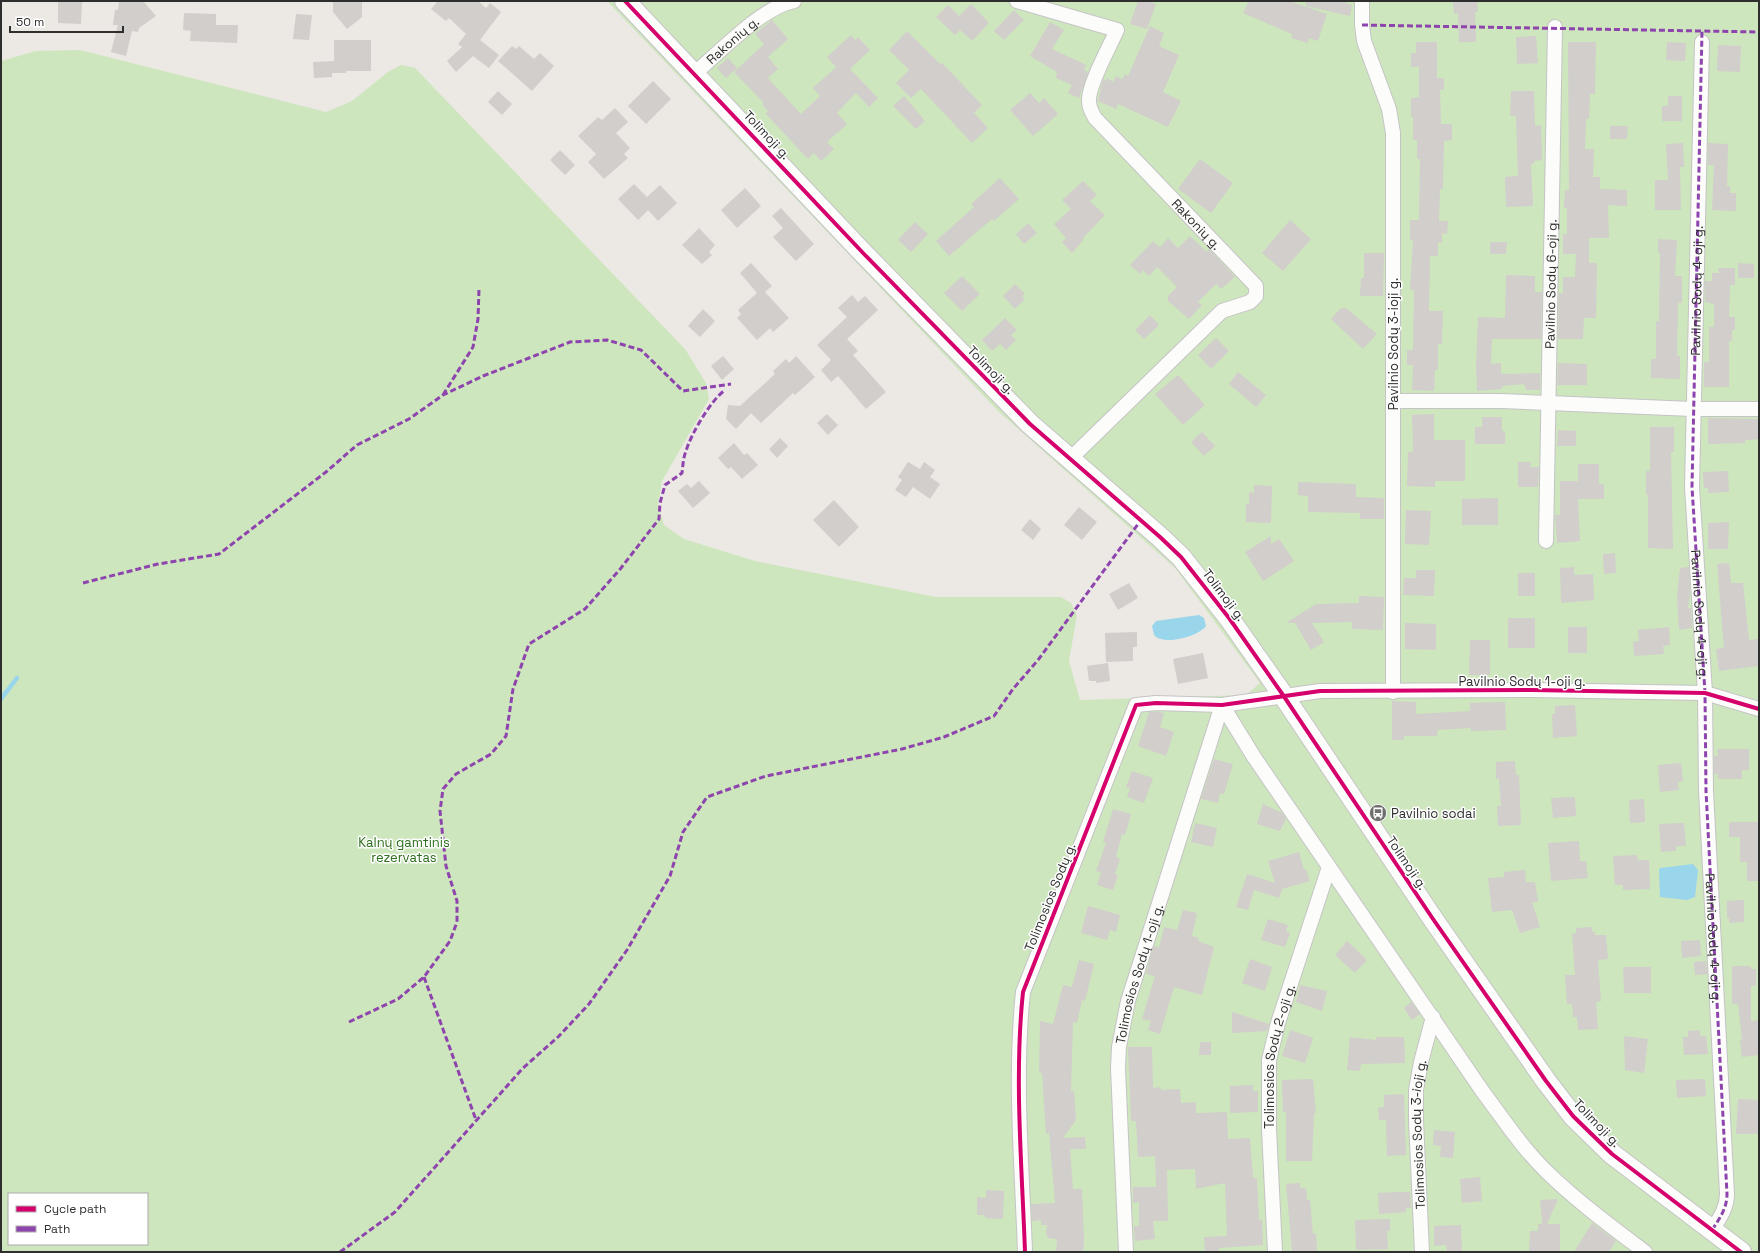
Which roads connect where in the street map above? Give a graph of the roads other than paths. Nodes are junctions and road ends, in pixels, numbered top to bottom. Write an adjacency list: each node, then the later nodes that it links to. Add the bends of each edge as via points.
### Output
1 (625, 1): 7 (street, Tolimoji g.)
2 (794, 1): 7 (street, Rakonių g., via 782,3 754,23)
3 (1017, 1): 12 (street, Rakonių g., via 1117,30 1091,88 1091,110 1256,286 1256,296 1250,302 1222,311)
4 (1362, 1): 8 (street, Pavilnio Sodų 3-ioji g., via 1364,41 1389,109 1393,133)
5 (1555, 28): 9 (street, Pavilnio Sodų 6-oji g.)
6 (1702, 42): 10 (street, Pavilnio Sodų 4-oji g.)
7 (695, 74): 12 (street, Tolimoji g., via 864,254 1030,424)
8 (1394, 401): 9 (street); 14 (street, Pavilnio Sodų 3-ioji g.)
9 (1549, 403): 10 (street); 13 (street, Pavilnio Sodų 6-oji g.)
10 (1693, 409): 11 (street); 15 (street, Pavilnio Sodų 4-oji g., via 1692,487)
11 (1759, 409)
12 (1070, 459): 16 (street, Tolimoji g., via 1181,557 1225,612)
13 (1546, 541)
14 (1393, 692): 15 (street, Pavilnio Sodų 1-oji g., via 1531,690); 16 (street, Pavilnio Sodų 1-oji g., via 1320,691)
15 (1705, 693): 18 (street, Pavilnio Sodų 1-oji g.); 21 (street, Pavilnio Sodų 4-oji g., via 1706,799 1727,1194 1727,1203)
16 (1283, 695): 17 (street, Tolimosios Sodų g.); 21 (street, Tolimoji g., via 1437,925 1573,1116 1612,1154)
17 (1222, 705): 19 (street); 22 (street, Tolimosios Sodų g., via 1156,703 1136,706 1023,992 1019,1031 1019,1073); 23 (street, Tolimosios Sodų 1-oji g., via 1128,1001 1119,1047)
18 (1759, 708)
19 (1329, 867): 20 (street); 24 (street, Tolimosios Sodų 2-oji g., via 1268,1060)
20 (1433, 1017): 25 (street, Tolimosios Sodų 3-ioji g., via 1416,1090); 26 (street, via 1516,1138 1583,1205)
21 (1712, 1230): 27 (street, Tolimoji g.)
22 (1025, 1252)
23 (1126, 1252)
24 (1275, 1252)
25 (1422, 1252)
26 (1645, 1252)
27 (1741, 1252)

